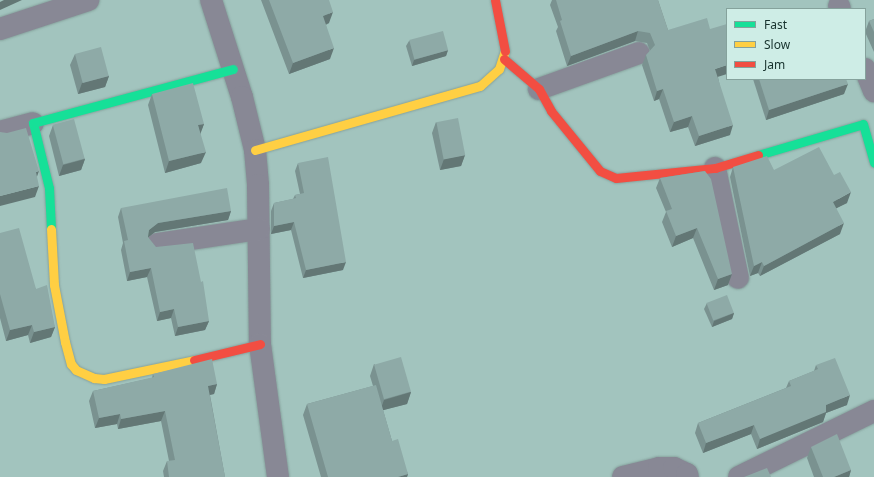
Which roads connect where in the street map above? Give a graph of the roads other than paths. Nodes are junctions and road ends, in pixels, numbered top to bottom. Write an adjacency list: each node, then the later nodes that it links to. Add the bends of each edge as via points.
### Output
1 (88, 0): 4 (street)
2 (211, 0): 7 (street)
3 (495, 0): 6 (street, via 505,47)
4 (0, 29)
5 (639, 53): 9 (street)
6 (504, 59): 9 (street); 14 (street, via 493,76 480,86 465,92)
7 (233, 69): 12 (street); 14 (street)
8 (866, 71): 10 (street)
9 (539, 89): 16 (street, via 551,111 600,171 607,175 624,179)
10 (874, 91)
11 (869, 122): 15 (street); 16 (street)
12 (33, 123): 13 (street); 20 (street, via 49,188 54,285 65,342 71,364 76,370 94,378 104,379 141,373)
13 (0, 132)
14 (255, 150): 17 (street)
15 (874, 162)
16 (715, 168): 19 (street)
17 (258, 229): 18 (street); 20 (street)
18 (156, 244)
19 (738, 278)
20 (260, 344): 22 (street)
21 (874, 410): 25 (street)
22 (278, 477)
23 (623, 477): 24 (street, via 674,468)
24 (688, 477)
25 (740, 477)

